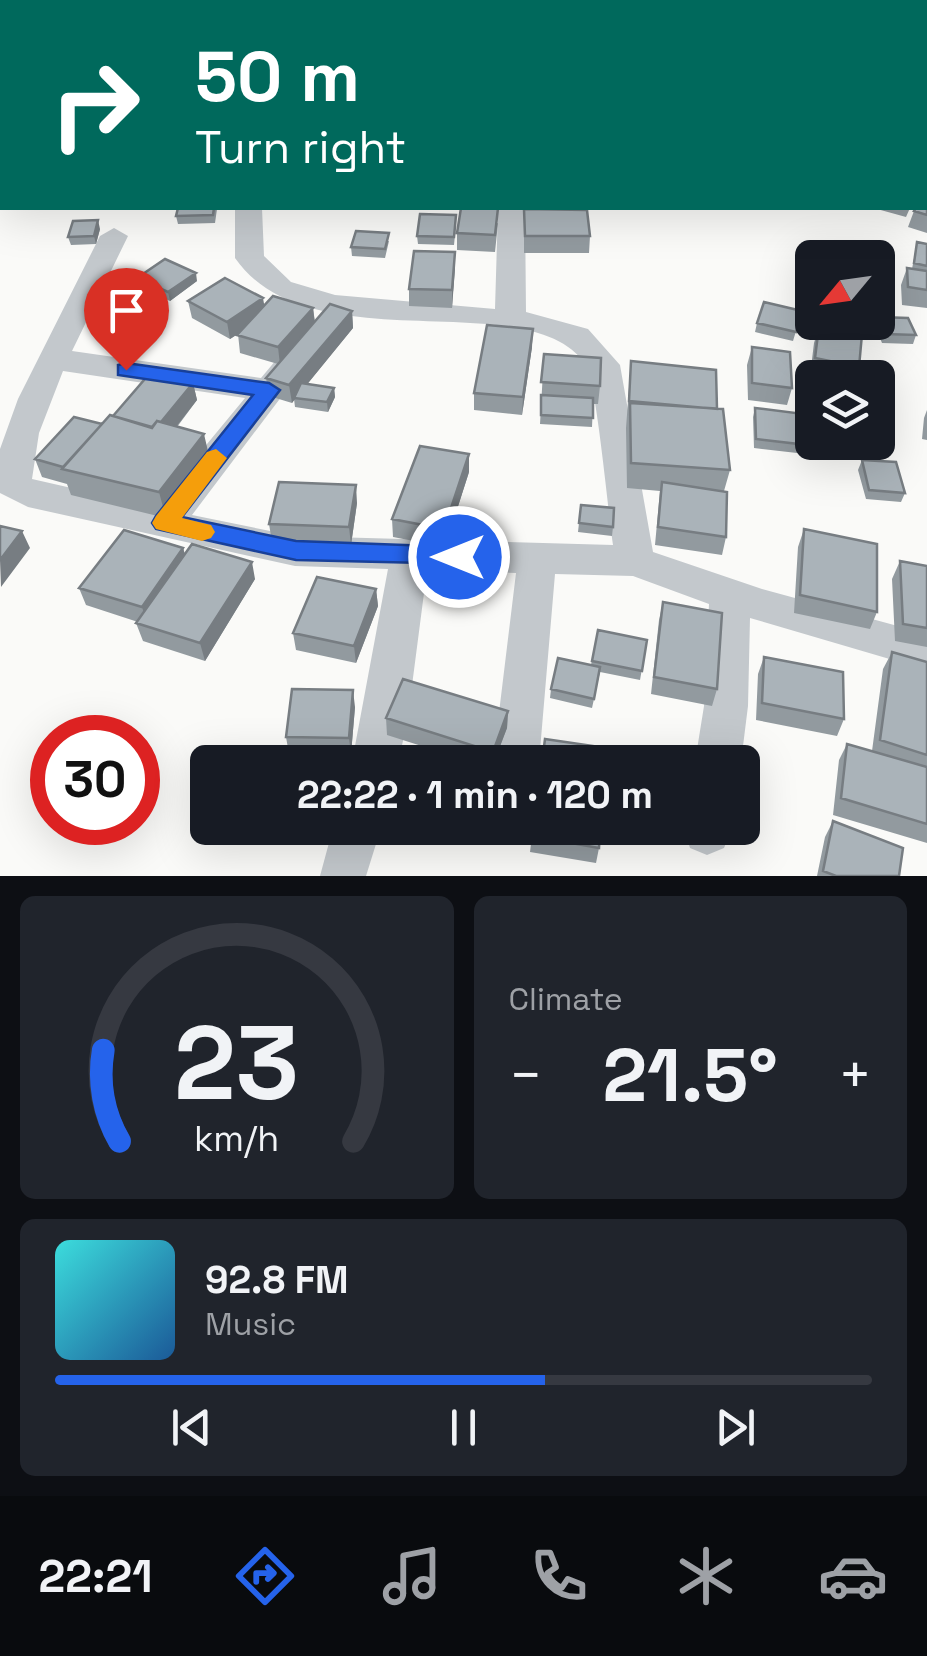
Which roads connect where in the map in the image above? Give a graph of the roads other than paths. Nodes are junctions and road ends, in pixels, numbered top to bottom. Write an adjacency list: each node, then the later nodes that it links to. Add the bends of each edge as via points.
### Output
1 (249, 210): 4 (street, via 246,248 257,269 279,286)
2 (512, 210): 5 (street)
3 (114, 236): 6 (street)
4 (336, 304): 5 (street); 7 (street)
5 (510, 320): 12 (street, via 574,333 600,355)
6 (54, 360): 7 (street); 8 (street, via 10,470)
7 (269, 390): 9 (street)
8 (14, 502): 9 (street)
9 (164, 523): 11 (street, via 296,551)
10 (537, 556): 11 (street); 12 (street); 16 (street)
11 (410, 557): 15 (street)
12 (635, 561): 13 (street)
13 (730, 594): 14 (street); 17 (street)
14 (927, 652)
15 (379, 745)
16 (518, 745)
17 (720, 745)

